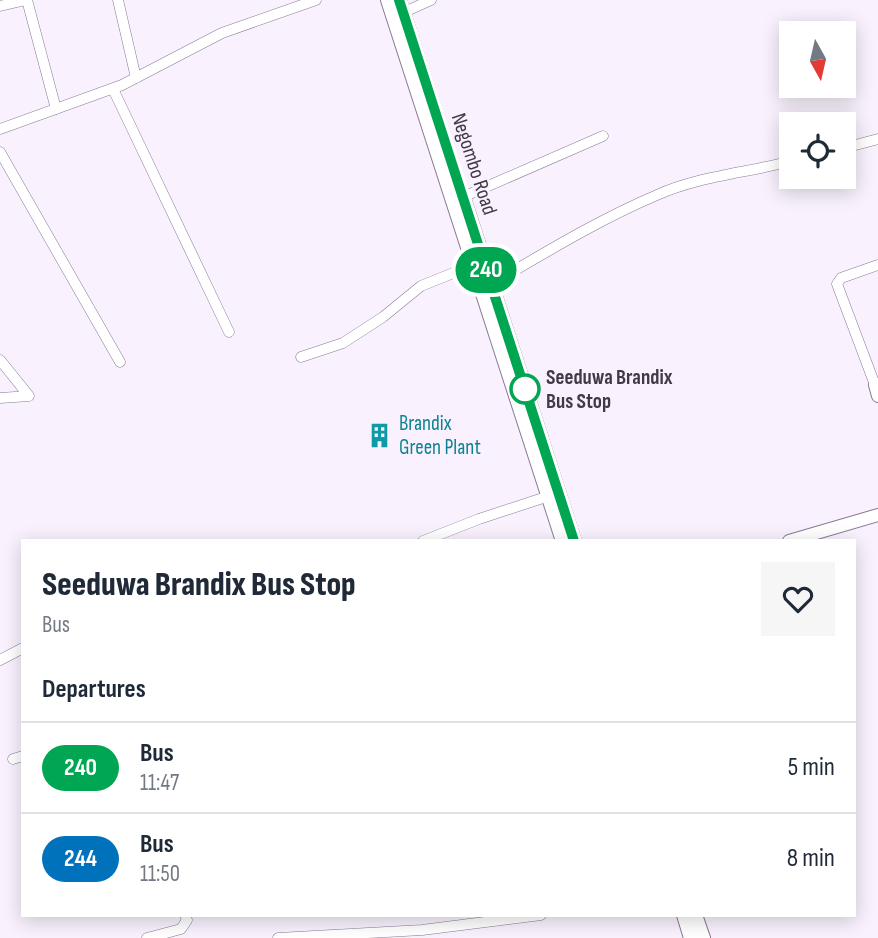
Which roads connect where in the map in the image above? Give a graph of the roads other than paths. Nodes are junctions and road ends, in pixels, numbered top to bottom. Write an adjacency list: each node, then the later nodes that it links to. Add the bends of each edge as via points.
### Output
1 (27, 0): 6 (street); 10 (street)
2 (118, 0): 8 (street)
3 (316, 0): 8 (street, via 222,33)
4 (388, 0): 7 (highway, Negombo Road)
5 (431, 0): 7 (street)
6 (0, 6)
7 (398, 10): 17 (highway, Negombo Road); 18 (highway, Negombo Road)
8 (136, 78): 9 (street)
9 (113, 89): 10 (street); 21 (street)
10 (57, 109): 11 (street)
11 (0, 129)
12 (603, 136): 17 (street)
13 (878, 139): 14 (street)
14 (856, 145)
15 (0, 152): 24 (street)
16 (779, 163): 20 (street, via 658,194)
17 (463, 197): 20 (highway, Negombo Road)
18 (474, 265): 20 (highway, Negombo Road); 22 (street, via 421,286 343,343)
19 (878, 265): 25 (street, via 841,278 837,284)
20 (486, 286): 27 (highway, Negombo Road); 31 (highway, Negombo Road)
21 (229, 332)
22 (301, 357)
23 (0, 360): 26 (street, via 29,396)
24 (120, 362)
25 (877, 388)
26 (0, 398)
27 (549, 496): 29 (street); 30 (highway, Negombo Road)
28 (878, 515): 32 (main road)
29 (428, 539)
30 (562, 539)
31 (572, 539)
32 (796, 539)
33 (21, 649): 34 (street)
34 (0, 660)
35 (186, 917): 39 (street, via 181,929)
36 (525, 917): 40 (street, via 422,930)
37 (685, 917): 41 (highway)
38 (696, 917): 42 (highway)
39 (147, 938)
40 (278, 938)
41 (691, 938)
42 (703, 938)

